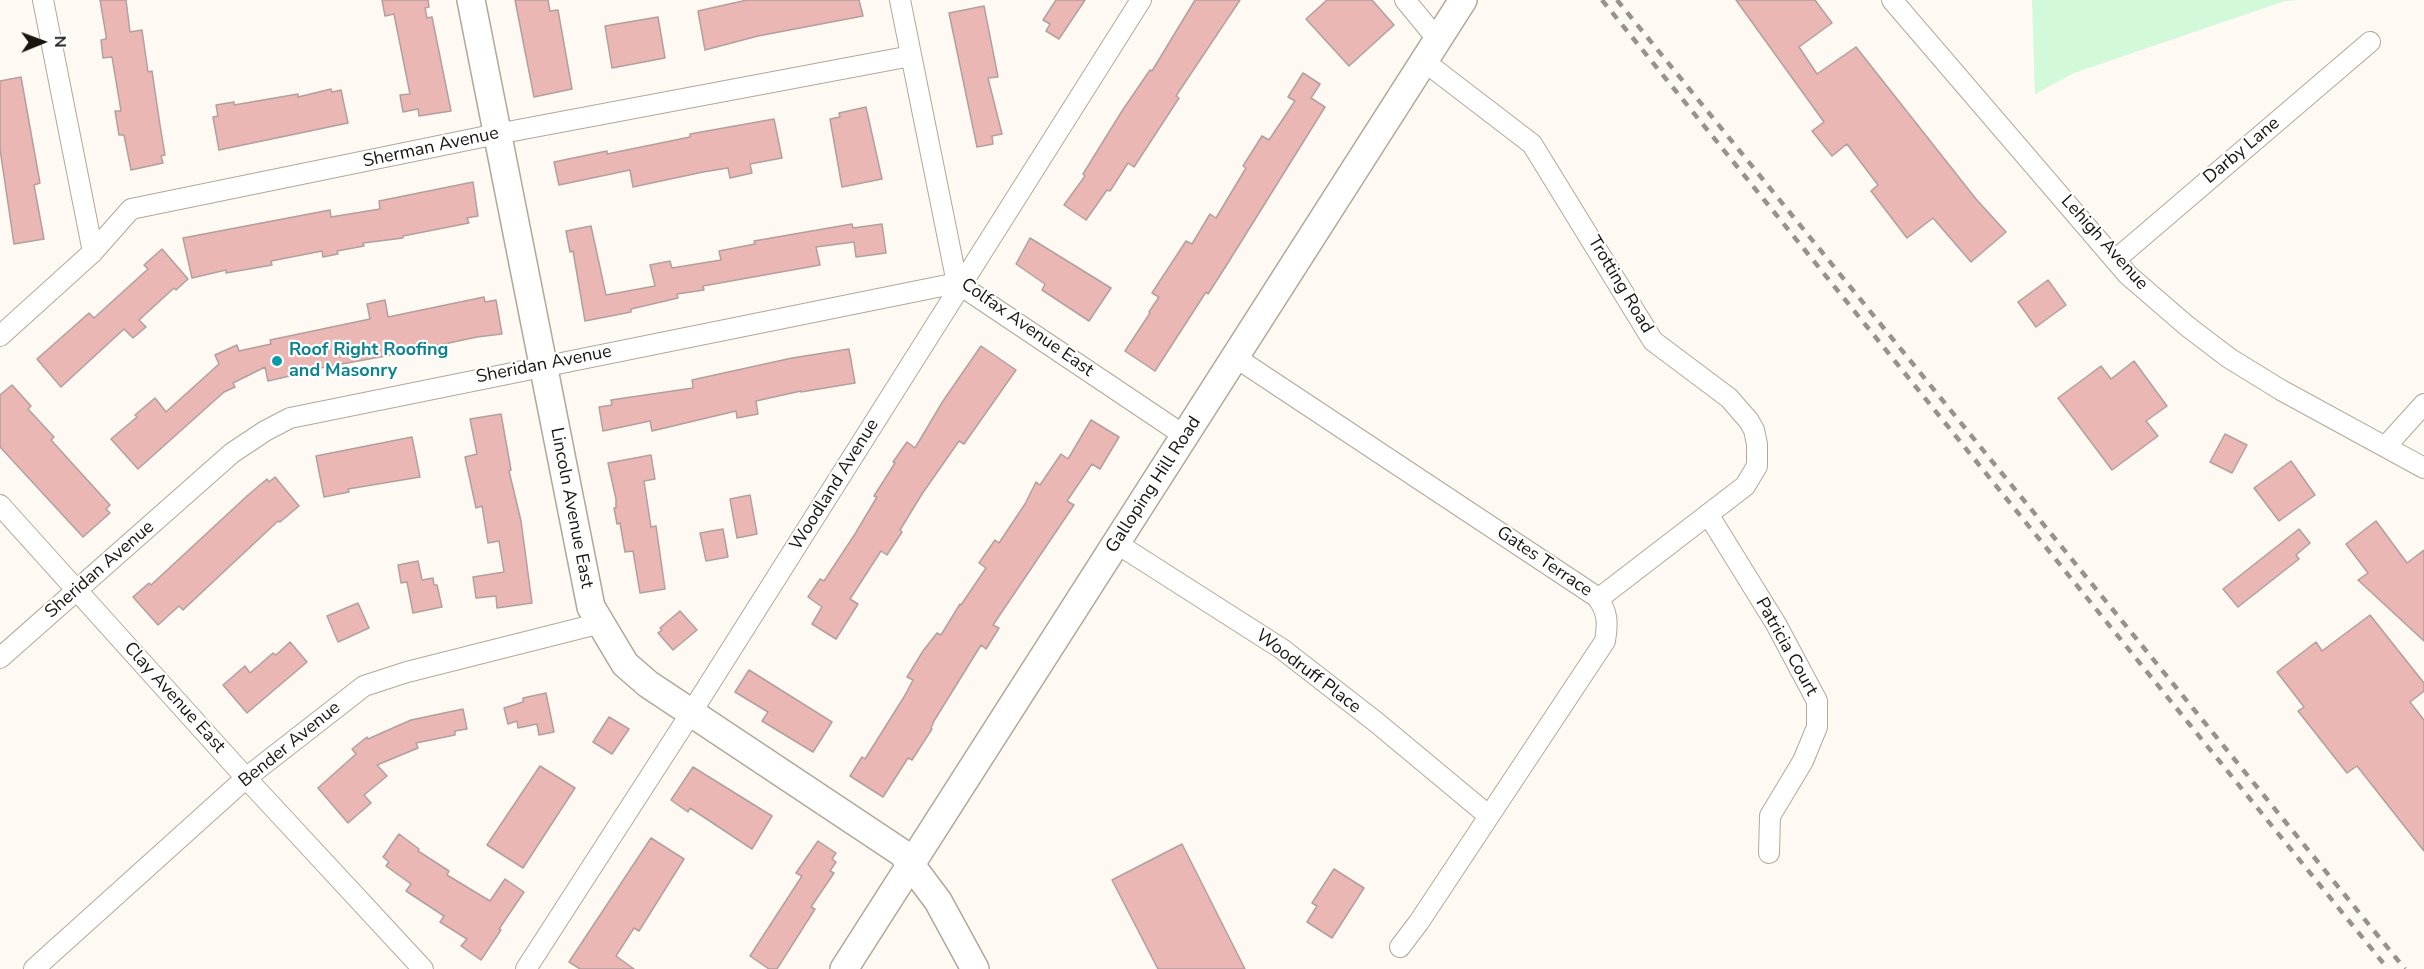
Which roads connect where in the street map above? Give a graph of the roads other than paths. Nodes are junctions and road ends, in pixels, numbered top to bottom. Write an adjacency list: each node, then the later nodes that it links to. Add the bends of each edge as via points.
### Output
1 (43, 0): 12 (street)
2 (471, 0): 11 (street, Lincoln Avenue East)
3 (900, 0): 10 (street, Colfax Avenue East)
4 (1141, 0): 14 (street, Woodland Avenue)
5 (1405, 0): 9 (street)
6 (1463, 0): 9 (street, Galloping Hill Road)
7 (1892, 0): 13 (street, Lehigh Avenue)
8 (2370, 42): 13 (street, Darby Lane)
9 (1431, 51): 16 (street, Galloping Hill Road); 23 (street, Trotting Road, via 1532,144 1653,341 1729,398 1749,421 1757,444 1757,466 1744,486)
10 (911, 56): 11 (street, Sherman Avenue); 14 (street, Colfax Avenue East)
11 (497, 134): 12 (street, Sherman Avenue, via 131,209); 17 (street, Lincoln Avenue East)
12 (93, 252): 15 (street, Sherman Avenue)
13 (2115, 260): 20 (street, Lehigh Avenue, via 2187,327 2229,358)
14 (959, 284): 17 (street, Sheridan Avenue); 19 (street, Colfax Avenue East); 29 (street, Woodland Avenue)
15 (0, 336)
16 (1236, 357): 19 (street, Galloping Hill Road); 26 (street, Gates Terrace)
17 (542, 365): 25 (street, Sheridan Avenue, via 290,418 232,453); 27 (street, Lincoln Avenue East, via 591,607)
18 (2424, 404): 20 (street)
19 (1185, 436): 24 (street, Galloping Hill Road)
20 (2386, 446): 21 (street, Lehigh Avenue)
21 (2424, 468)
22 (0, 505): 25 (street, Clay Avenue East)
23 (1708, 514): 26 (street, Trotting Road); 32 (street, Patricia Court, via 1776,624 1817,701 1817,727 1803,761 1770,816)
24 (1116, 543): 31 (street, Woodruff Place, via 1282,649); 33 (street, Galloping Hill Road)
25 (77, 590): 28 (street, Sheridan Avenue); 30 (street, Clay Avenue East)
26 (1598, 599): 31 (street, Gates Terrace, via 1607,614 1605,641)
27 (601, 623): 29 (street, Lincoln Avenue East, via 625,664); 30 (street, Bender Avenue, via 364,686)
28 (0, 657)
29 (691, 713): 33 (street, Lincoln Avenue East, via 902,852); 37 (street, Woodland Avenue)
30 (246, 778): 35 (street, Bender Avenue); 36 (street, Clay Avenue East)
31 (1489, 816): 34 (street, Gates Terrace)
32 (1769, 853)
33 (911, 865): 38 (street, Galloping Hill Road); 39 (street, Lincoln Avenue East, via 938,901)
34 (1400, 948)
35 (42, 967)
36 (423, 969)
37 (526, 969)
38 (844, 969)
39 (975, 969)

